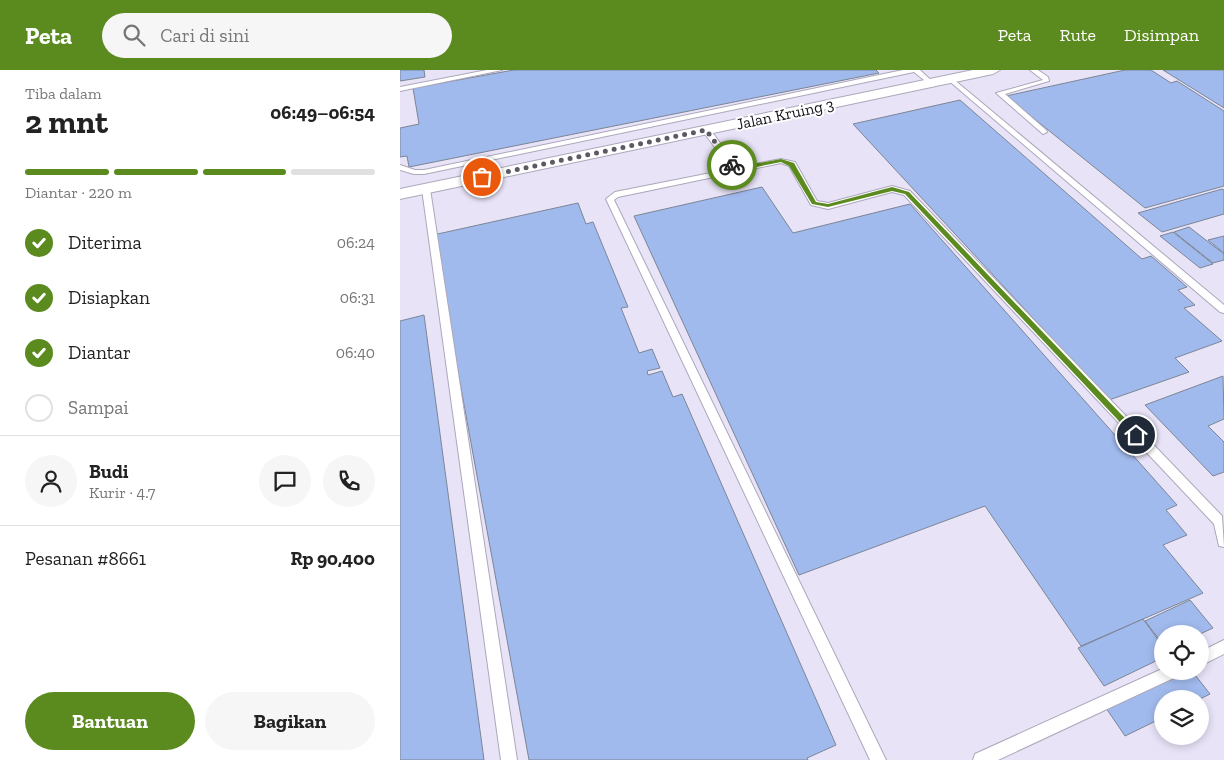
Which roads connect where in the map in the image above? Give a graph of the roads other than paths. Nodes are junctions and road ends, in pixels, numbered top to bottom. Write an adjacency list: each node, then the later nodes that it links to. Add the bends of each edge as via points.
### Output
1 (499, 70): 7 (lane)
2 (915, 70): 6 (lane); 10 (lane, via 424,172)
3 (993, 70): 5 (street, Jalan Kruing 3)
4 (1034, 70): 9 (lane, via 1046,81 1000,93)
5 (950, 79): 6 (street, Jalan Kruing 3); 14 (lane)
6 (931, 83): 8 (street, Jalan Kruing 3)
7 (400, 89)
8 (706, 130): 11 (lane); 12 (street, Jalan Kruing 3)
9 (1043, 132)
10 (400, 167)
11 (736, 170): 15 (lane, via 781,161 792,164 814,203 820,205 828,206 892,189 907,193 1218,520); 20 (lane, via 618,193 610,199)
12 (426, 189): 13 (street, Jalan Kruing 3); 19 (lane)
13 (400, 194)
14 (1224, 310)
15 (1224, 542)
16 (1224, 648): 17 (lane)
17 (1209, 655)
18 (1154, 680): 21 (lane)
19 (510, 760)
20 (878, 760)
21 (981, 760)

